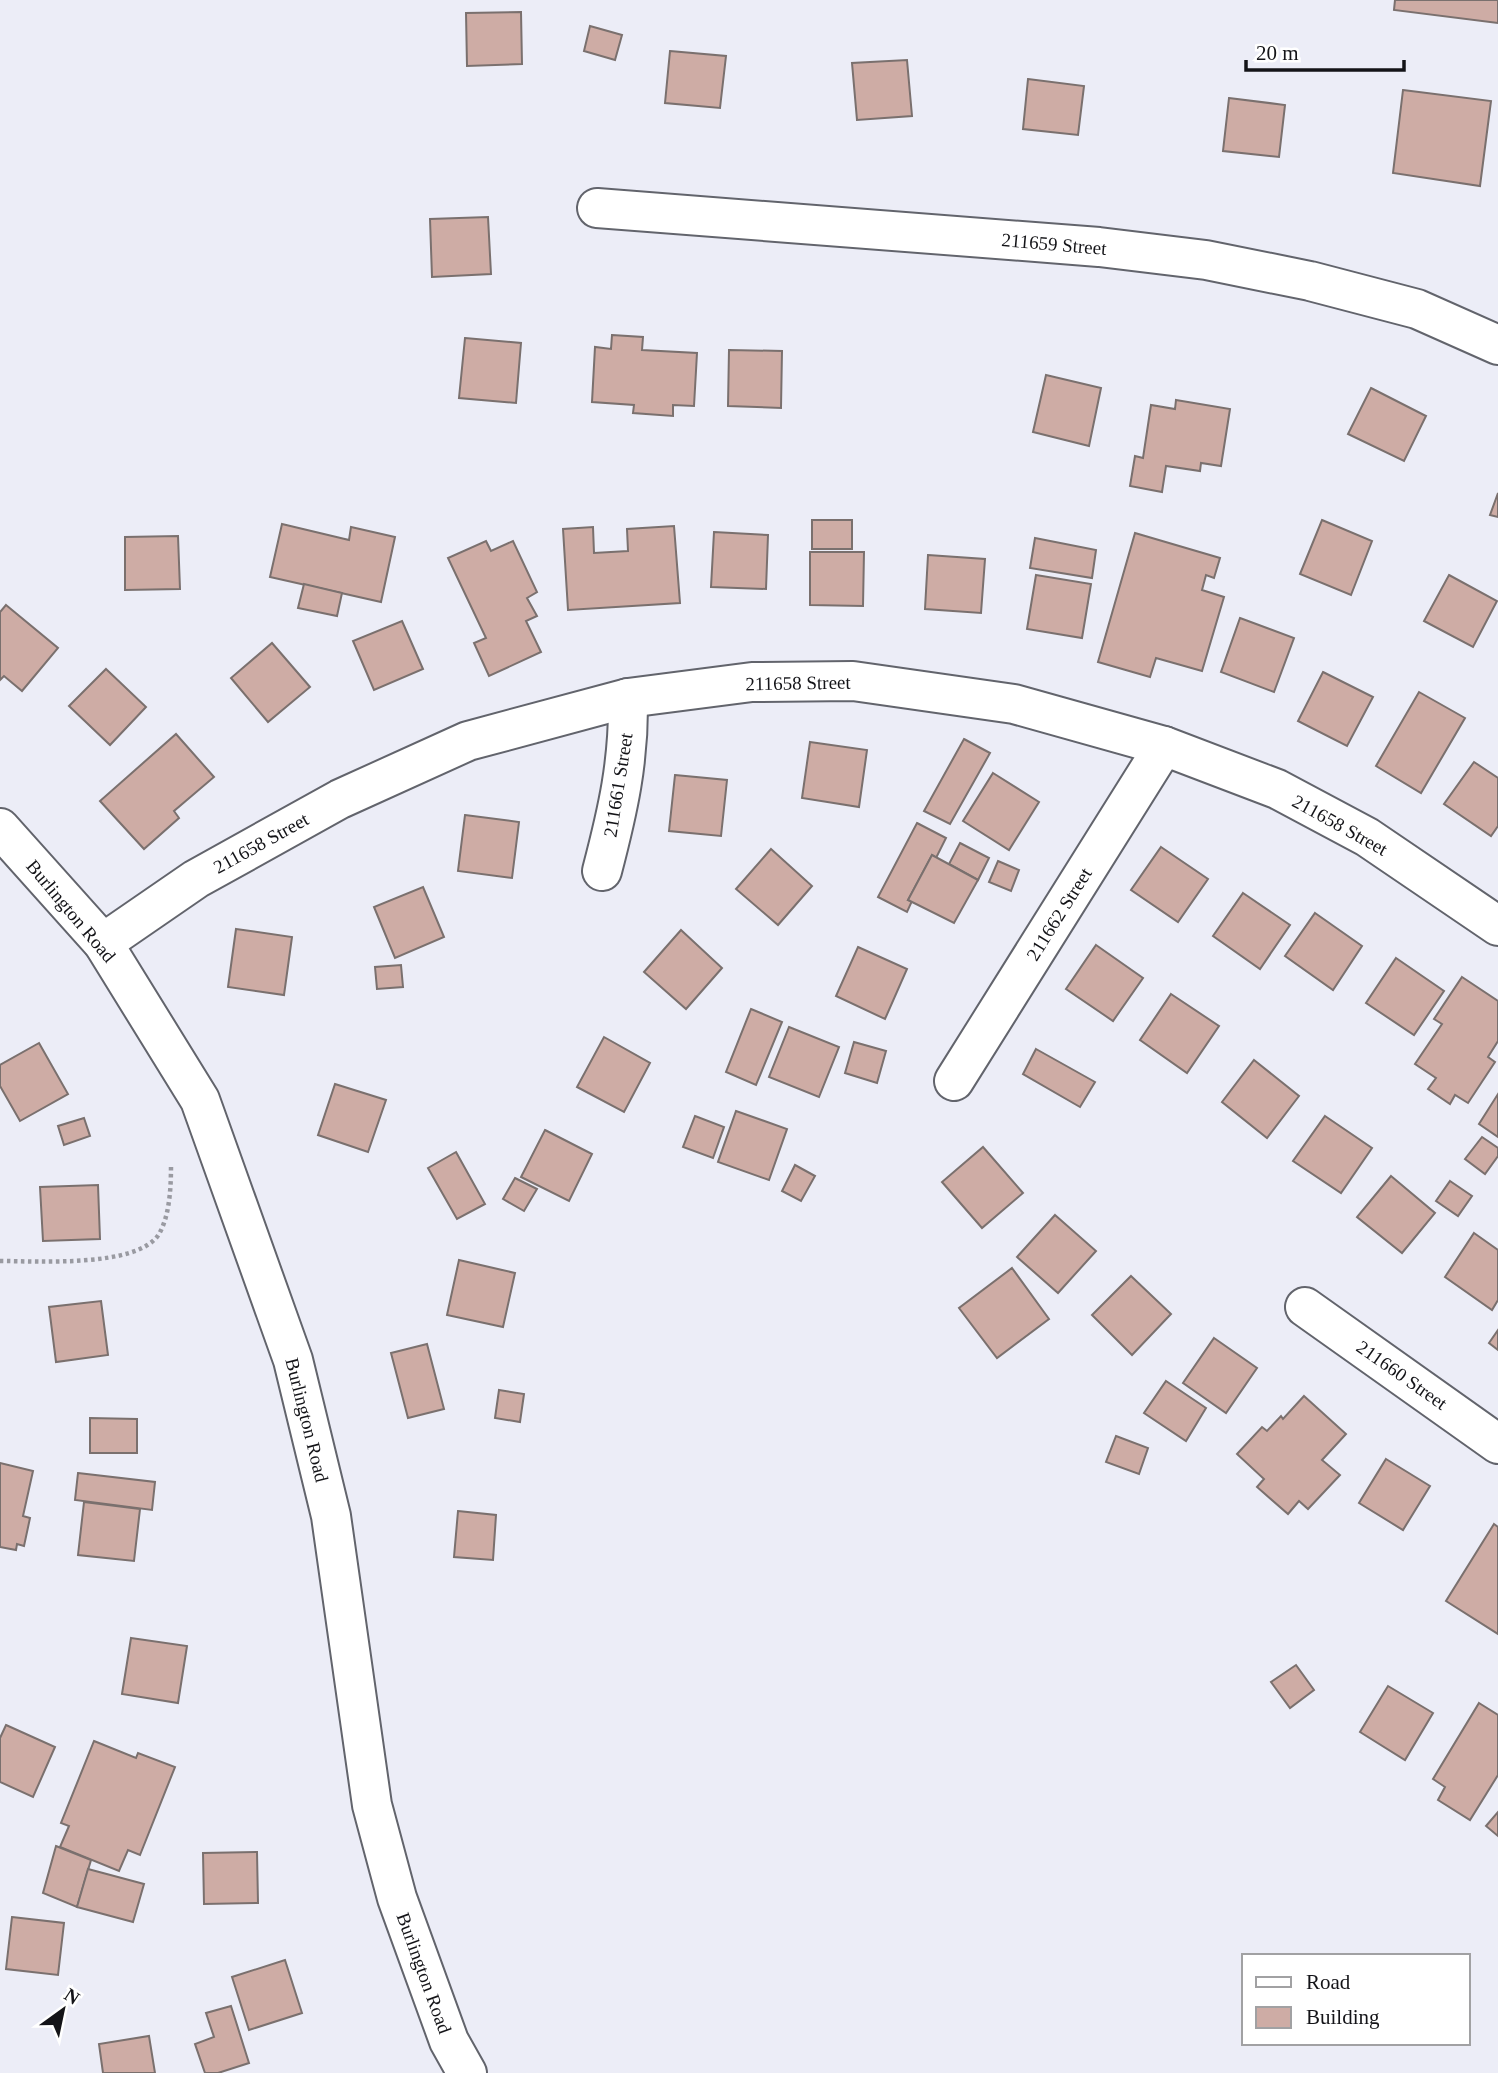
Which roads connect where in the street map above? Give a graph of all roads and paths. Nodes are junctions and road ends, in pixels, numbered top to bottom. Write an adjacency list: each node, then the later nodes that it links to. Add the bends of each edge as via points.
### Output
1 (597, 208): 2 (street, 211659 Street, via 1099,247 1206,260 1417,309)
2 (1498, 345)
3 (628, 698): 4 (street, 211658 Street, via 751,682 853,681 1014,704); 6 (street, 211661 Street, via 621,798); 8 (street, 211658 Street, via 468,741 340,799 196,879)
4 (1164, 746): 7 (street, 211658 Street, via 1277,789 1367,837); 9 (street, 211662 Street)
5 (0, 828): 8 (street, Burlington Road)
6 (602, 871)
7 (1498, 926)
8 (103, 943): 10 (street, Burlington Road)
9 (954, 1081)
10 (200, 1101): 11 (path, via 177,1127 171,1191 160,1232 151,1244 127,1256); 14 (street, Burlington Road, via 293,1360 331,1516 372,1805 397,1898 449,2041)
11 (0, 1261)
12 (1305, 1307): 13 (street, 211660 Street)
13 (1498, 1444)
14 (467, 2073)

